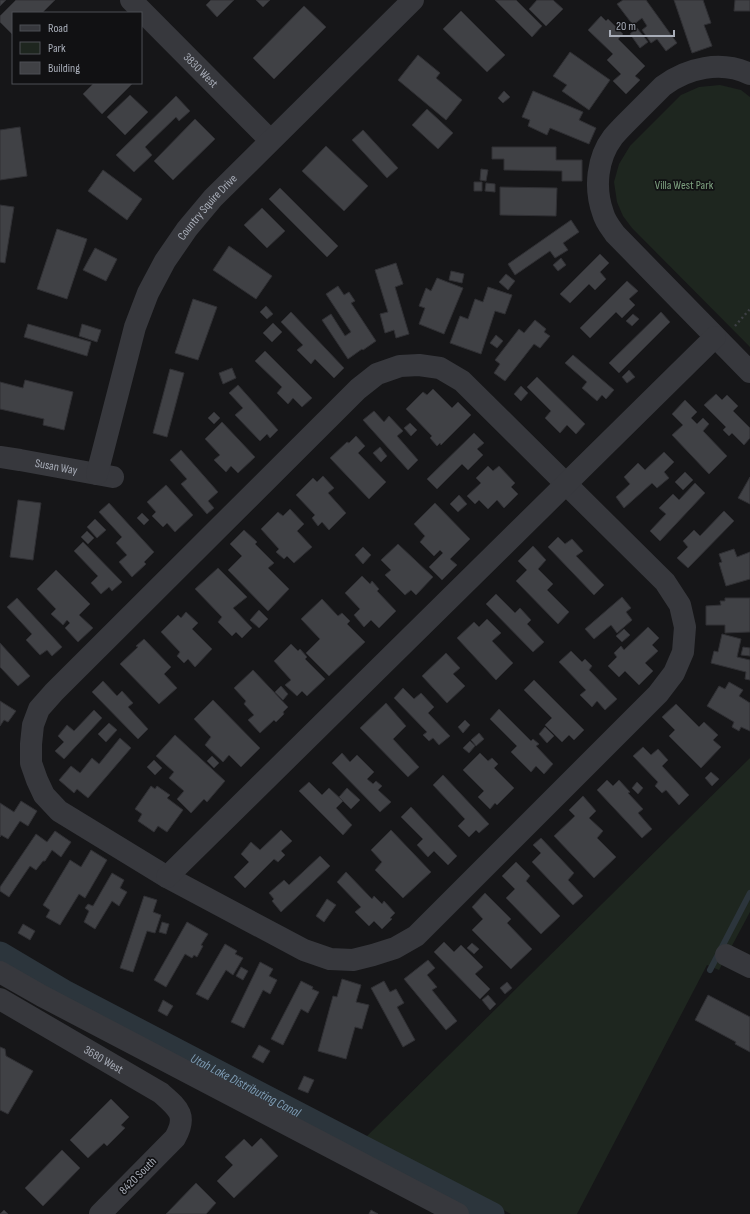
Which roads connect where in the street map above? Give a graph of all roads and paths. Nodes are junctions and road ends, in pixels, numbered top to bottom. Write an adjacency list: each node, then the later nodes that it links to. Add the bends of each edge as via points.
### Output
1 (130, 0): 4 (street, 3830 West)
2 (413, 0): 4 (street, Country Squire Drive)
3 (750, 74): 5 (street, via 726,67 706,68 686,72 672,80 614,136 606,148 598,175 598,196 607,223)
4 (270, 140): 8 (street, Country Squire Drive, via 213,198 187,229 165,261 148,293 135,328)
5 (715, 337): 6 (street); 9 (street)
6 (750, 372)
7 (0, 457): 8 (street, Susan Way)
8 (105, 476)
9 (566, 484): 10 (street); 10 (street, via 665,582 680,606 685,627 683,652 674,673 658,694 416,936 395,948 374,955 353,960 330,960 304,950); 10 (street, via 462,381 440,368 400,366 377,374 358,389 39,709 33,725 31,762 44,795 59,811)
10 (167, 877)
11 (726, 955): 12 (street)
12 (750, 967)
13 (0, 972): 17 (street)
14 (0, 999): 15 (street, 3680 West, via 161,1093 174,1104 181,1116 181,1127)
15 (175, 1138): 16 (street, 8420 South)
16 (100, 1214)
17 (458, 1214)

